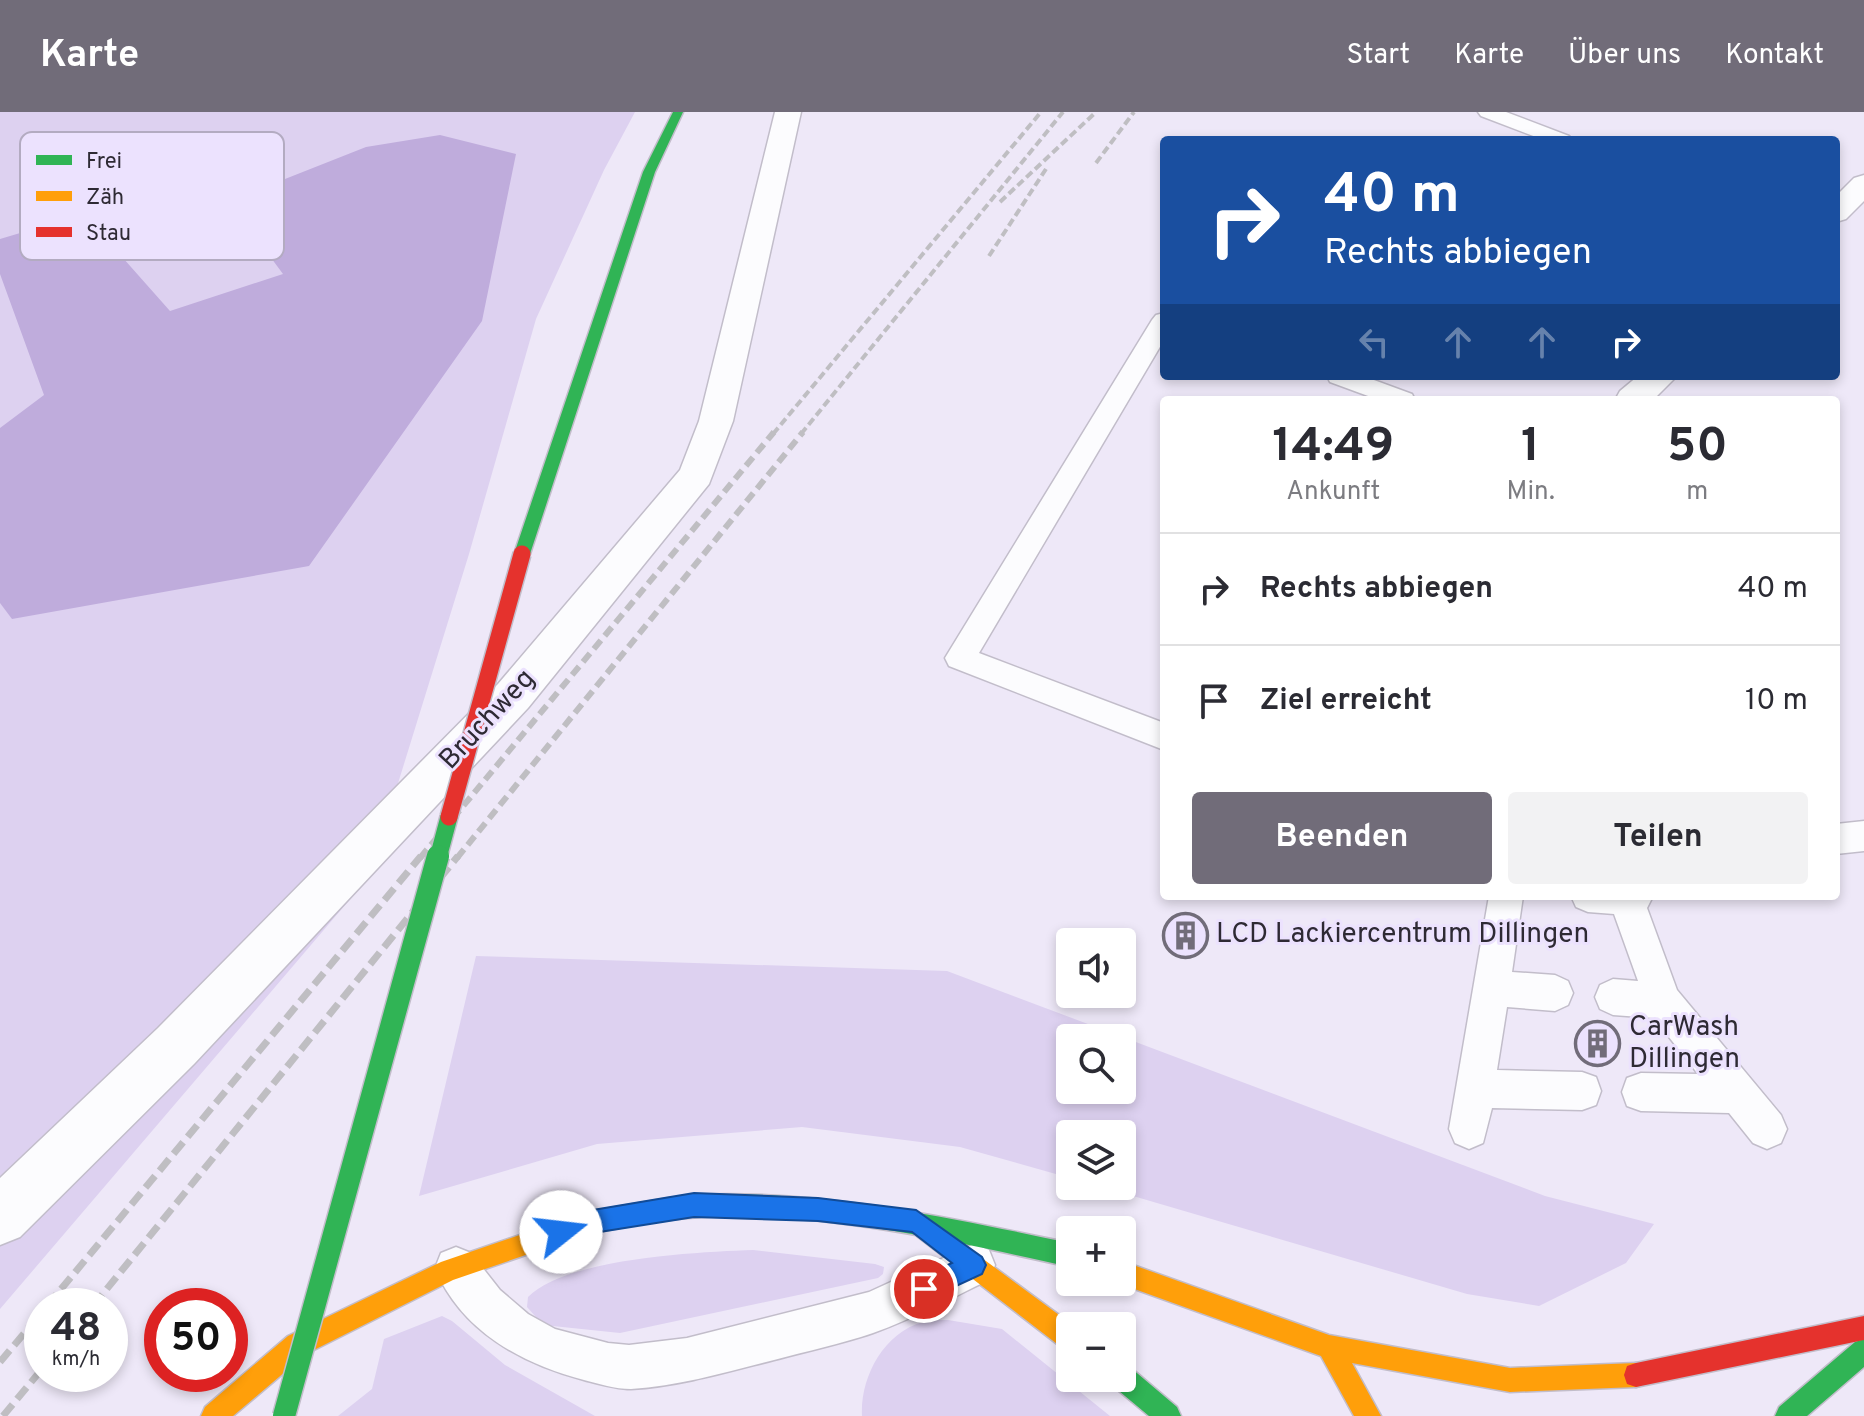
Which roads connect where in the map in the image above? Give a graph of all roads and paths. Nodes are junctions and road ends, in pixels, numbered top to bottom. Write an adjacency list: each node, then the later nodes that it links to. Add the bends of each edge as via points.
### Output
1 (678, 112): 39 (main road, bridge, via 649,172 522,554)
2 (788, 112): 27 (street, Bruchweg, via 716,421 696,475 513,696 176,1046)
3 (1488, 112): 4 (lane)
4 (1551, 136)
5 (1864, 184): 6 (street)
6 (1840, 209)
7 (1160, 327): 12 (lane, via 960,658)
8 (1350, 380): 10 (lane)
9 (1655, 380): 11 (street)
10 (1392, 396)
11 (1636, 396)
12 (1160, 735)
13 (1864, 836): 14 (lane)
14 (1840, 839)
15 (1505, 900): 17 (lane)
16 (1632, 900): 20 (lane)
17 (1492, 988): 18 (lane); 21 (lane)
18 (1555, 993)
19 (1613, 997): 20 (lane)
20 (1663, 1001): 24 (lane)
21 (1475, 1088): 22 (lane); 25 (lane)
22 (1582, 1091)
23 (1641, 1092): 24 (lane)
24 (1739, 1094): 26 (lane)
25 (1469, 1129)
26 (1767, 1129)
27 (0, 1217)
28 (916, 1221): 29 (main road); 30 (main road); 31 (main road, via 818,1209 694,1205 587,1223)
29 (1056, 1252)
30 (974, 1265): 31 (lane, via 873,1312 687,1360 629,1367 547,1349 485,1305); 33 (main road)
31 (456, 1268): 38 (main road, via 297,1345)
32 (1136, 1278): 35 (main road)
33 (1056, 1327)
34 (1864, 1328): 35 (main road, via 1648,1374 1510,1380)
35 (1329, 1347): 41 (main road)
36 (1864, 1351): 42 (main road)
37 (1136, 1389): 40 (main road)
38 (214, 1416)
39 (284, 1416)
40 (1168, 1416)
41 (1368, 1416)
42 (1788, 1416)

